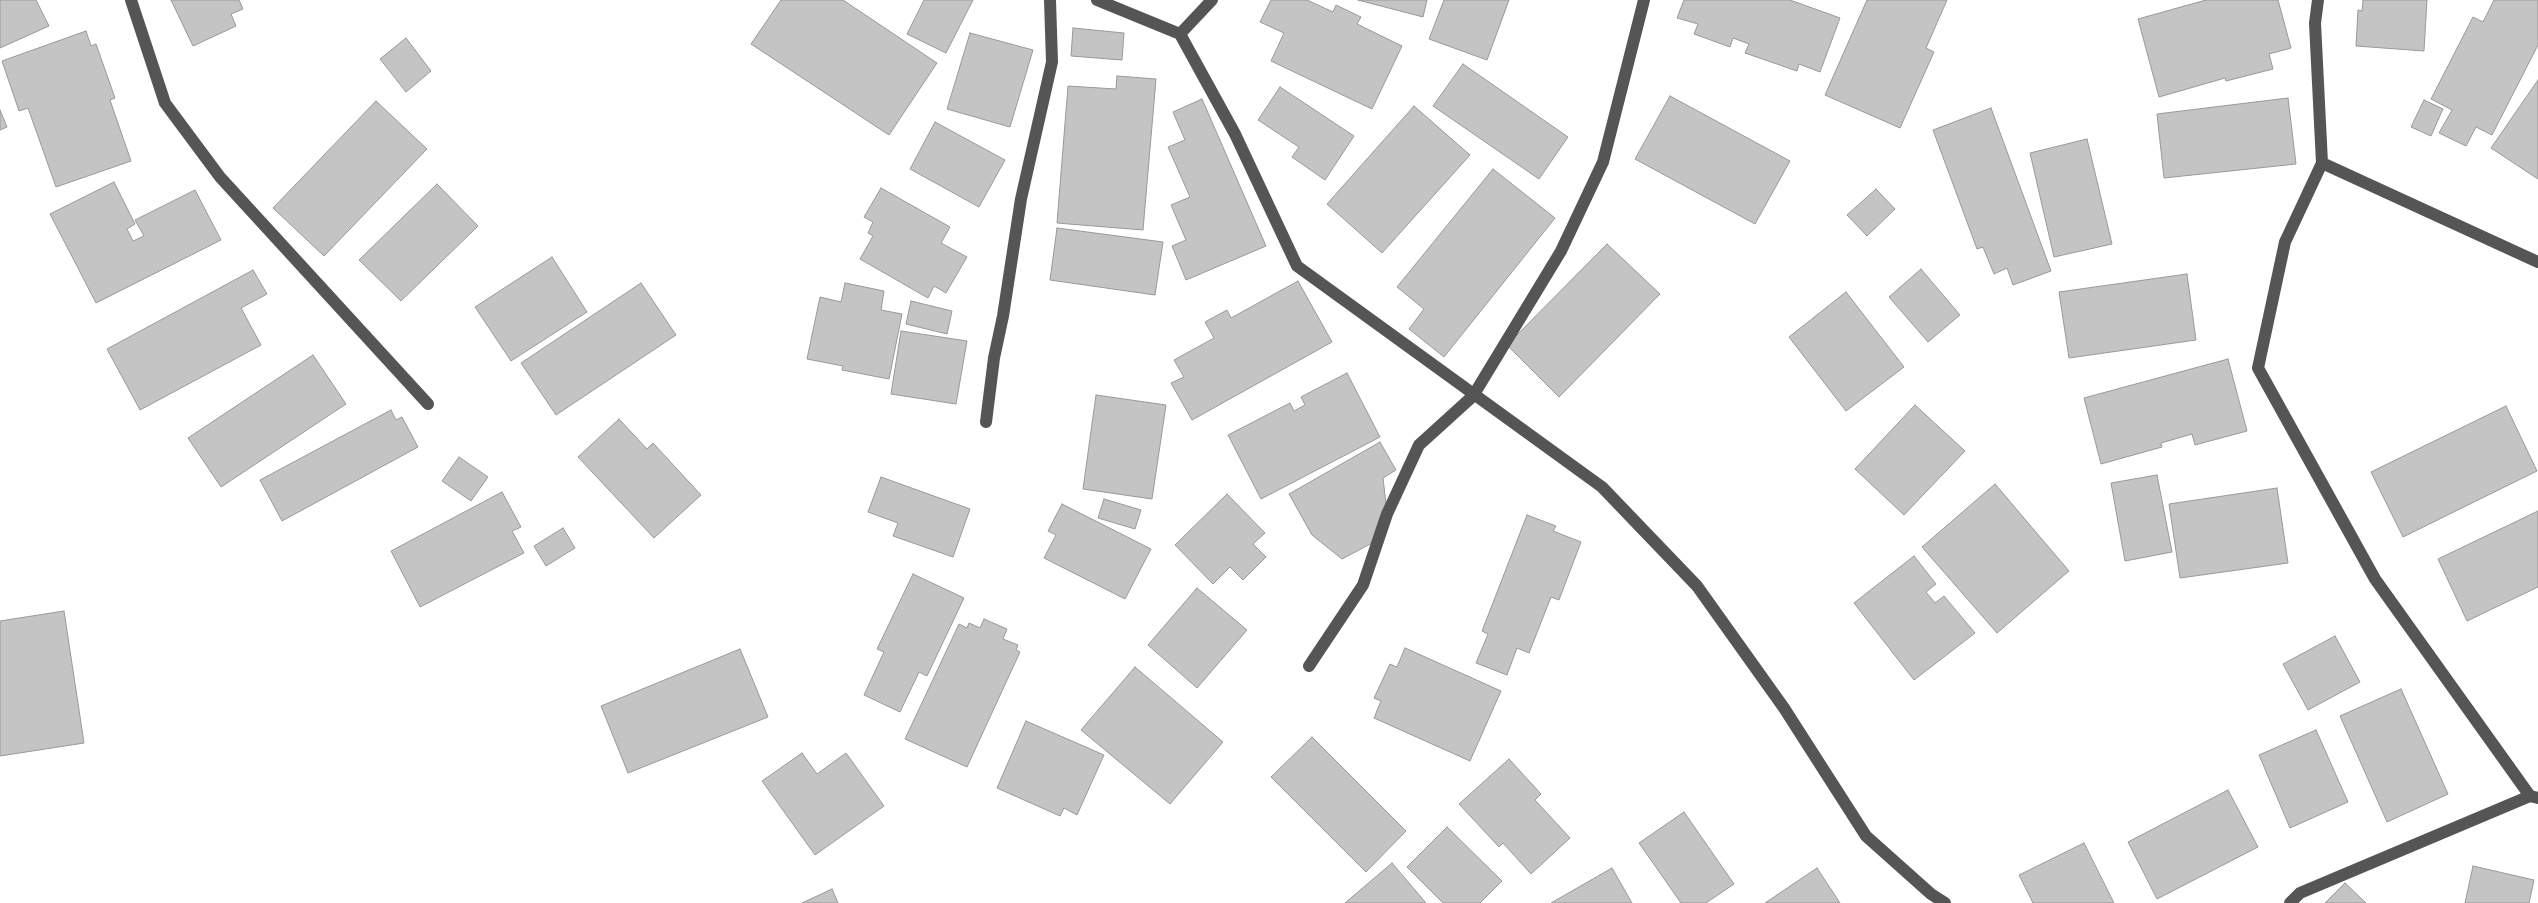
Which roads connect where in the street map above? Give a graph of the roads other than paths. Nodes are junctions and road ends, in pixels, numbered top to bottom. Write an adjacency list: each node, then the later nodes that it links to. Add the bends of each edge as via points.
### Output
1 (131, 0): 11 (street, via 165,103 220,177)
2 (1050, 0): 12 (street, via 1052,62 1021,199)
3 (1098, 0): 7 (street)
4 (1212, 0): 7 (street)
5 (1644, 0): 10 (street, via 1603,162 1561,251)
6 (2318, 0): 8 (street, via 2315,23)
7 (1180, 34): 10 (street, via 1235,134 1297,266)
8 (2322, 163): 9 (street); 14 (street, via 2285,242 2258,368 2375,579)
9 (2538, 262)
10 (1473, 396): 13 (street, via 1419,445 1387,514 1363,585); 15 (street, via 1602,487 1697,586 1784,708 1866,836)
11 (428, 404)
12 (986, 422)
13 (1309, 666)
14 (2534, 797): 16 (street, via 2300,893)
15 (1945, 903)
16 (2290, 903)

